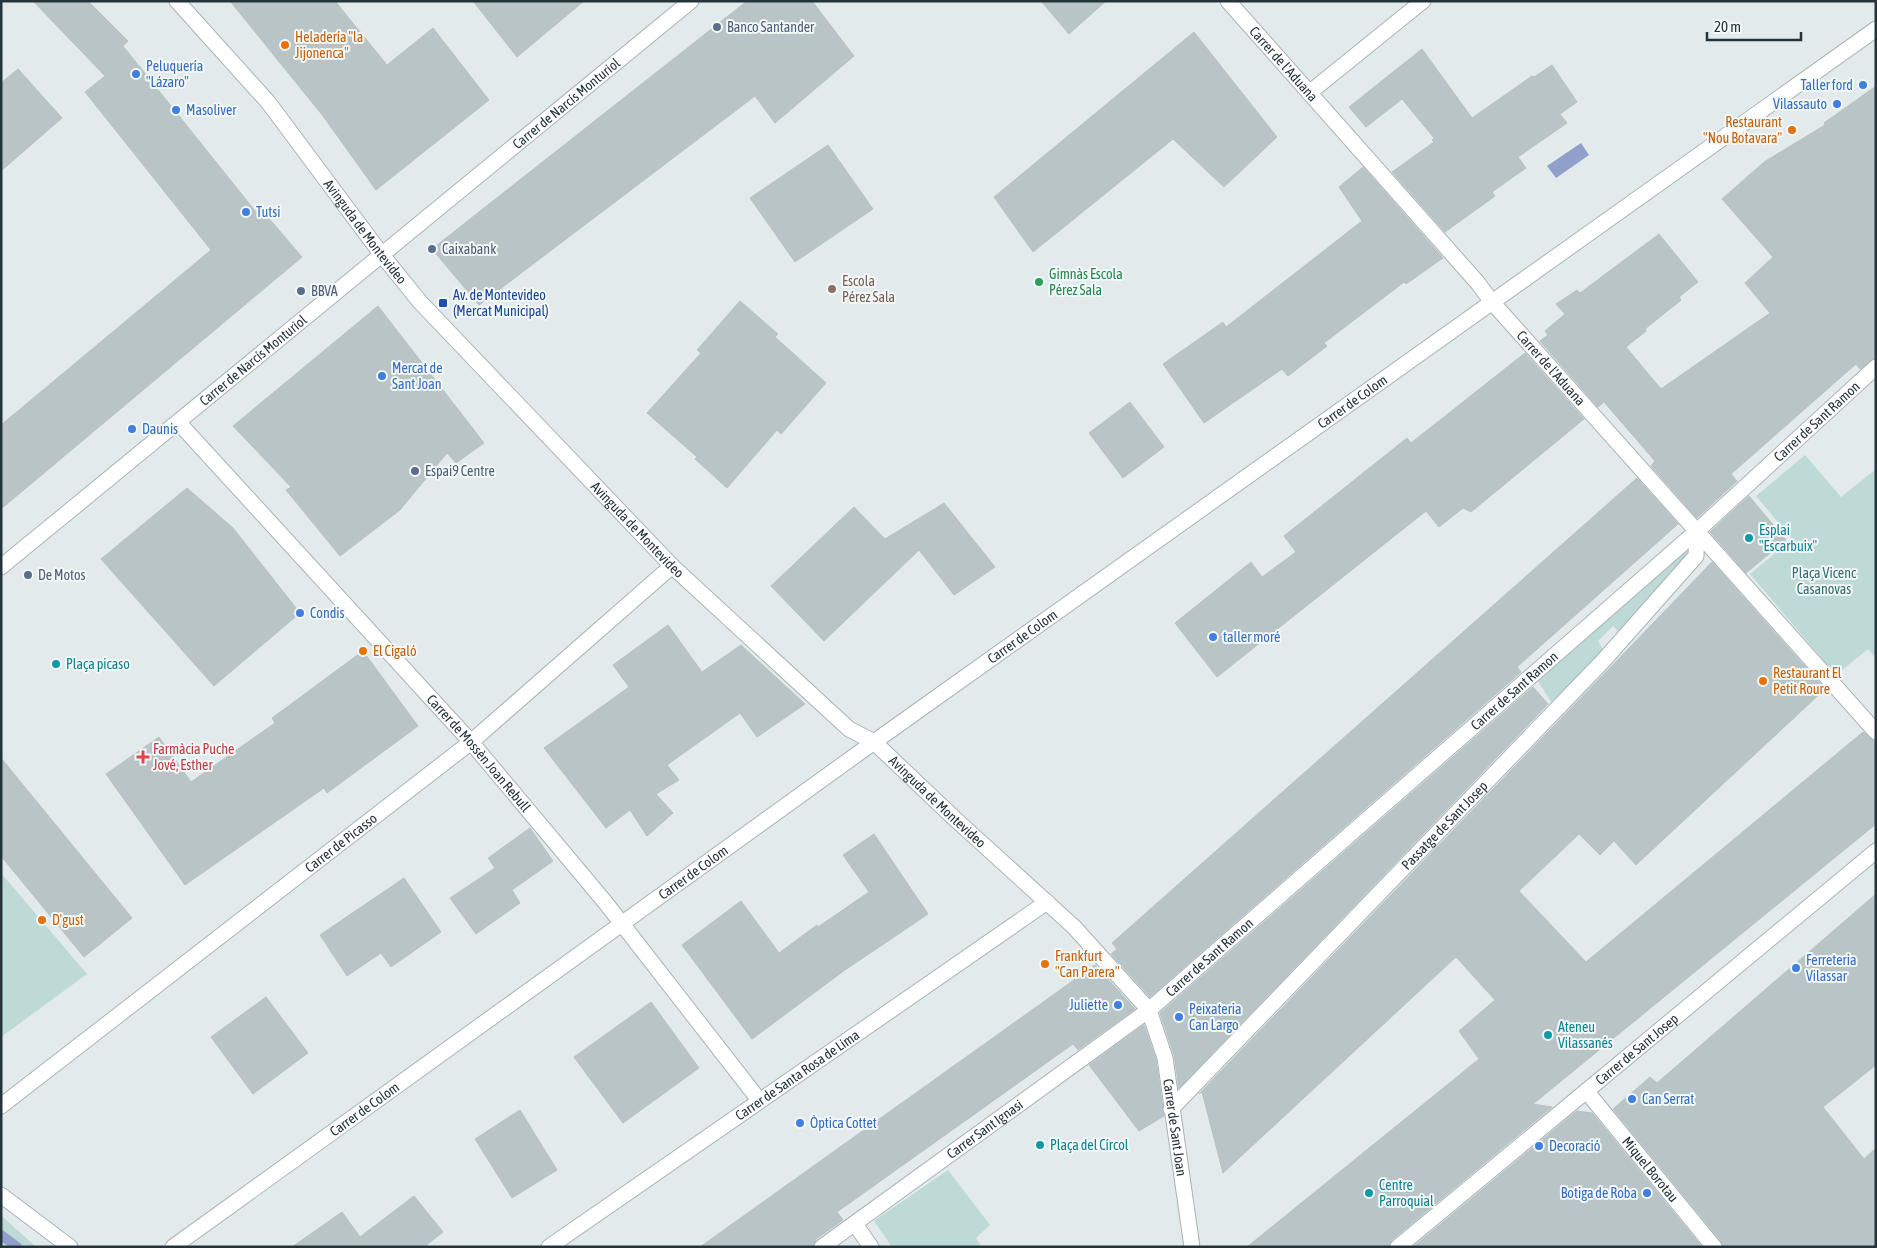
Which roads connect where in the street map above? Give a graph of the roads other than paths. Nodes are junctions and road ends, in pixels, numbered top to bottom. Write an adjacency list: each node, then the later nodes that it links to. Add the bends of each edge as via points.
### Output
1 (691, 1): 7 (street, Carrer de Narcís Monturiol)
2 (1228, 1): 6 (street, Carrer de l'Aduana)
3 (1423, 1): 6 (street)
4 (185, 4): 7 (street, Avinguda de Montevideo, via 268,102)
5 (1876, 29): 8 (street, Carrer de Colom)
6 (1309, 93): 8 (street, Carrer de l'Aduana)
7 (382, 255): 10 (street, Carrer de Narcís Monturiol); 13 (street, Avinguda de Montevideo, via 430,313)
8 (1492, 302): 11 (street, Carrer de l'Aduana); 16 (street, Carrer de Colom)
9 (1876, 368): 11 (street, Carrer de Sant Ramon)
10 (178, 423): 12 (street, Carrer de Narcís Monturiol); 15 (street, Carrer de Mossèn Joan Rebull)
11 (1697, 531): 14 (street, Carrer de l'Aduana); 20 (street, Carrer de Sant Ramon); 24 (street, Passatge de Sant Josep, via 1696,556 1603,661)
12 (4, 558)
13 (672, 566): 15 (street, Carrer de Picasso); 16 (street, Avinguda de Montevideo, via 850,728)
14 (1876, 732)
15 (471, 742): 19 (street, Carrer de Mossèn Joan Rebull); 23 (street, Carrer de Picasso)
16 (874, 742): 18 (street, Avinguda de Montevideo); 19 (street, Carrer de Colom)
17 (1876, 851): 21 (street, Carrer de Sant Josep)
18 (1047, 902): 20 (street, Avinguda de Montevideo); 22 (street, Carrer de Santa Rosa de Lima)
19 (621, 924): 22 (street, Carrer de Mossèn Joan Rebull); 28 (street, Carrer de Colom)
20 (1149, 1010): 24 (street, Carrer de Sant Joan, via 1165,1058); 26 (street, Carrer Sant Ignasi)
21 (1587, 1092): 33 (street, Carrer de Sant Josep); 34 (street, Miquel Borotau)
22 (759, 1100): 29 (street, Carrer de Santa Rosa de Lima)
23 (1, 1106)
24 (1171, 1109): 32 (street, Carrer de Sant Joan)
25 (1, 1195): 27 (street)
26 (855, 1224): 30 (street, Carrer Sant Ignasi); 31 (street)
27 (70, 1247)
28 (173, 1247)
29 (549, 1247)
30 (822, 1247)
31 (870, 1247)
32 (1192, 1247)
33 (1398, 1247)
34 (1714, 1247)

